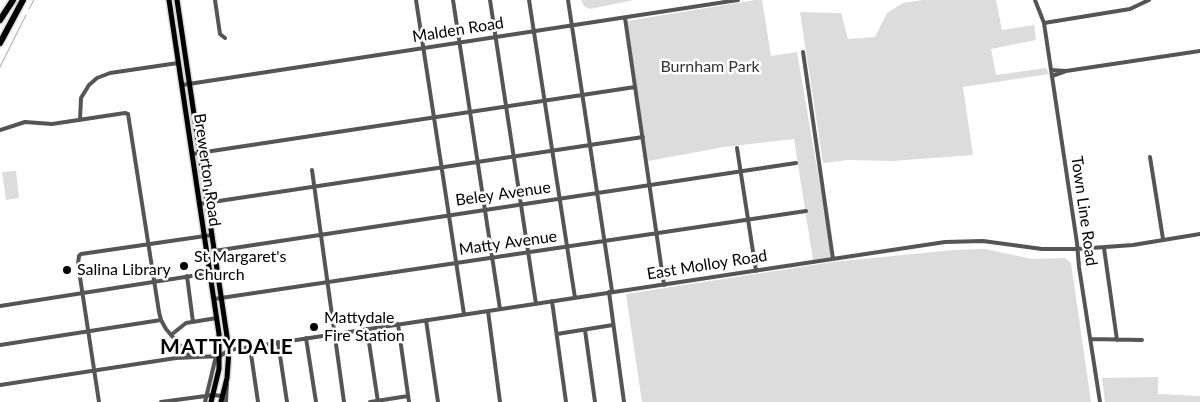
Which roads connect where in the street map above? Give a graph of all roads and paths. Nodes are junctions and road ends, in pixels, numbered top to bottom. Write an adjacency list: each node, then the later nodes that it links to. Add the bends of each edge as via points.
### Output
1 (12, 0): 15 (highway)
2 (23, 0): 21 (highway)
3 (169, 0): 26 (main road, Brewerton Road)
4 (177, 0): 28 (main road, Brewerton Road)
5 (216, 0): 20 (street, via 220,34)
6 (416, 0): 23 (street)
7 (453, 0): 22 (street)
8 (490, 0): 19 (street)
9 (529, 0): 18 (street)
10 (568, 0): 17 (street)
11 (738, 0): 14 (street, Malden Road)
12 (1035, 0): 16 (street)
13 (1149, 0): 16 (street, via 1130,9)
14 (625, 18): 17 (street, Malden Road); 30 (street)
15 (0, 20)
16 (1044, 23): 27 (street, Town Line Road)
17 (572, 26): 18 (street, Malden Road); 31 (street)
18 (534, 32): 19 (street, Malden Road); 32 (street)
19 (495, 37): 22 (street, Malden Road); 33 (street)
20 (225, 38)
21 (0, 43)
22 (460, 43): 23 (street, Malden Road); 34 (street)
23 (423, 48): 28 (street, Malden Road); 35 (street)
24 (1200, 51): 27 (street)
25 (802, 52): 76 (street)
26 (178, 63): 29 (main road, Brewerton Road); 36 (street, via 110,73 97,78 81,98)
27 (1052, 73): 72 (street, Town Line Road)
28 (190, 84): 29 (street, Malden Road); 42 (main road, Brewerton Road)
29 (182, 85): 43 (main road, Brewerton Road)
30 (635, 87): 31 (street); 38 (street)
31 (583, 95): 32 (street); 39 (street)
32 (544, 101): 33 (street); 41 (street)
33 (506, 106): 34 (street); 44 (street)
34 (470, 112): 35 (street); 46 (street)
35 (434, 117): 42 (street); 48 (street)
36 (80, 120): 37 (street, via 52,124 25,122); 69 (street, via 128,114)
37 (0, 130)
38 (643, 137): 39 (street); 51 (street)
39 (590, 145): 41 (street); 53 (street)
40 (737, 148): 50 (street)
41 (552, 150): 44 (street); 54 (street)
42 (200, 153): 43 (street); 55 (main road, Brewerton Road)
43 (192, 154): 56 (main road, Brewerton Road)
44 (513, 156): 46 (street); 57 (street)
45 (1150, 157): 67 (street)
46 (478, 161): 48 (street); 58 (street)
47 (796, 163): 50 (street, Beley Avenue)
48 (442, 166): 52 (street); 60 (street)
49 (312, 170): 52 (street)
50 (741, 171): 51 (street, Beley Avenue); 61 (street)
51 (650, 185): 53 (street, Beley Avenue); 62 (street)
52 (313, 186): 55 (street); 64 (street)
53 (598, 193): 54 (street, Beley Avenue); 68 (street)
54 (559, 198): 57 (street, Beley Avenue); 70 (street)
55 (207, 202): 56 (street); 63 (main road, Brewerton Road)
56 (199, 204): 66 (main road, Brewerton Road)
57 (521, 204): 58 (street, Beley Avenue); 74 (street)
58 (485, 209): 60 (street, Beley Avenue); 75 (street)
59 (806, 211): 61 (street, Matty Avenue)
60 (449, 215): 64 (street, Beley Avenue); 77 (street)
61 (748, 219): 62 (street, Matty Avenue); 78 (street)
62 (657, 233): 68 (street, Matty Avenue); 84 (street)
63 (212, 235): 66 (street); 73 (main road, Brewerton Road)
64 (320, 235): 73 (street, Beley Avenue); 83 (street)
65 (1200, 235): 67 (street, East Molloy Road)
66 (204, 236): 69 (street); 80 (main road, Brewerton Road)
67 (1163, 239): 71 (street, East Molloy Road)
68 (605, 241): 70 (street, Matty Avenue); 85 (street)
69 (148, 244): 82 (street); 86 (street, via 81,254 78,264)
70 (567, 246): 74 (street, Matty Avenue); 88 (street)
71 (1104, 248): 72 (street, East Molloy Road); 110 (street)
72 (1077, 249): 76 (street, East Molloy Road, via 961,241); 109 (street, Town Line Road)
73 (214, 251): 79 (main road, Brewerton Road)
74 (528, 252): 75 (street, Matty Avenue); 91 (street)
75 (492, 258): 77 (street, Matty Avenue); 93 (street)
76 (833, 259): 78 (street, East Molloy Road)
77 (456, 263): 83 (street, Matty Avenue); 95 (street)
78 (756, 270): 84 (street, East Molloy Road)
79 (217, 272): 80 (street); 87 (main road, Brewerton Road)
80 (210, 273): 81 (street); 89 (main road, Brewerton Road)
81 (187, 276): 82 (street); 99 (street)
82 (154, 282): 86 (street); 97 (street)
83 (328, 282): 87 (street, Matty Avenue); 106 (street)
84 (664, 285): 85 (street, East Molloy Road)
85 (611, 292): 88 (street, East Molloy Road); 101 (street)
86 (82, 294): 92 (street); 104 (street)
87 (221, 298): 89 (street, Matty Avenue); 115 (main road, Brewerton Road)
88 (575, 298): 90 (street, East Molloy Road)
89 (214, 299): 96 (main road, Brewerton Road)
90 (552, 301): 91 (street, East Molloy Road); 107 (street)
91 (536, 304): 93 (street, East Molloy Road)
92 (0, 306)
93 (500, 309): 94 (street, East Molloy Road)
94 (488, 311): 95 (street, East Molloy Road); 137 (street)
95 (464, 314): 98 (street, East Molloy Road)
96 (217, 318): 99 (street); 116 (main road, Brewerton Road)
97 (161, 320): 104 (street); 105 (street)
98 (426, 320): 100 (street, East Molloy Road); 136 (street)
99 (193, 322): 105 (street)
100 (398, 324): 102 (street, East Molloy Road); 121 (street)
101 (613, 325): 103 (street); 140 (street)
102 (367, 329): 106 (street, East Molloy Road); 123 (street)
103 (585, 330): 107 (street); 139 (street)
104 (88, 332): 113 (street); 118 (street)
105 (171, 334): 117 (street)
106 (335, 334): 108 (street, East Molloy Road); 133 (street)
107 (557, 334): 138 (street)
108 (306, 338): 112 (street, East Molloy Road); 132 (street)
109 (1091, 339): 110 (street); 141 (street, Town Line Road)
110 (1117, 340): 111 (street)
111 (1142, 340)
112 (278, 342): 114 (street, East Molloy Road); 131 (street)
113 (0, 345)
114 (250, 347): 115 (street, East Molloy Road); 130 (street)
115 (229, 350): 116 (street, East Molloy Road); 122 (main road, Brewerton Road)
116 (218, 356): 117 (street); 120 (street); 120 (main road, Brewerton Road, via 217,379)
117 (190, 357): 118 (street)
118 (94, 370): 119 (street); 124 (street)
119 (0, 385)
120 (212, 395): 122 (street); 125 (street); 126 (street); 127 (main road, Brewerton Road); 128 (street)
121 (408, 396): 123 (street); 135 (street)
122 (224, 398): 129 (street)
123 (378, 401): 134 (street)
124 (99, 402)
125 (161, 402)
126 (205, 402)
127 (210, 402)
128 (215, 402)
129 (228, 402)
130 (258, 402)
131 (287, 402)
132 (316, 402)
133 (344, 402)
134 (370, 402)
135 (409, 402)
136 (438, 402)
137 (500, 402)
138 (566, 402)
139 (595, 402)
140 (624, 402)
141 (1100, 402)

